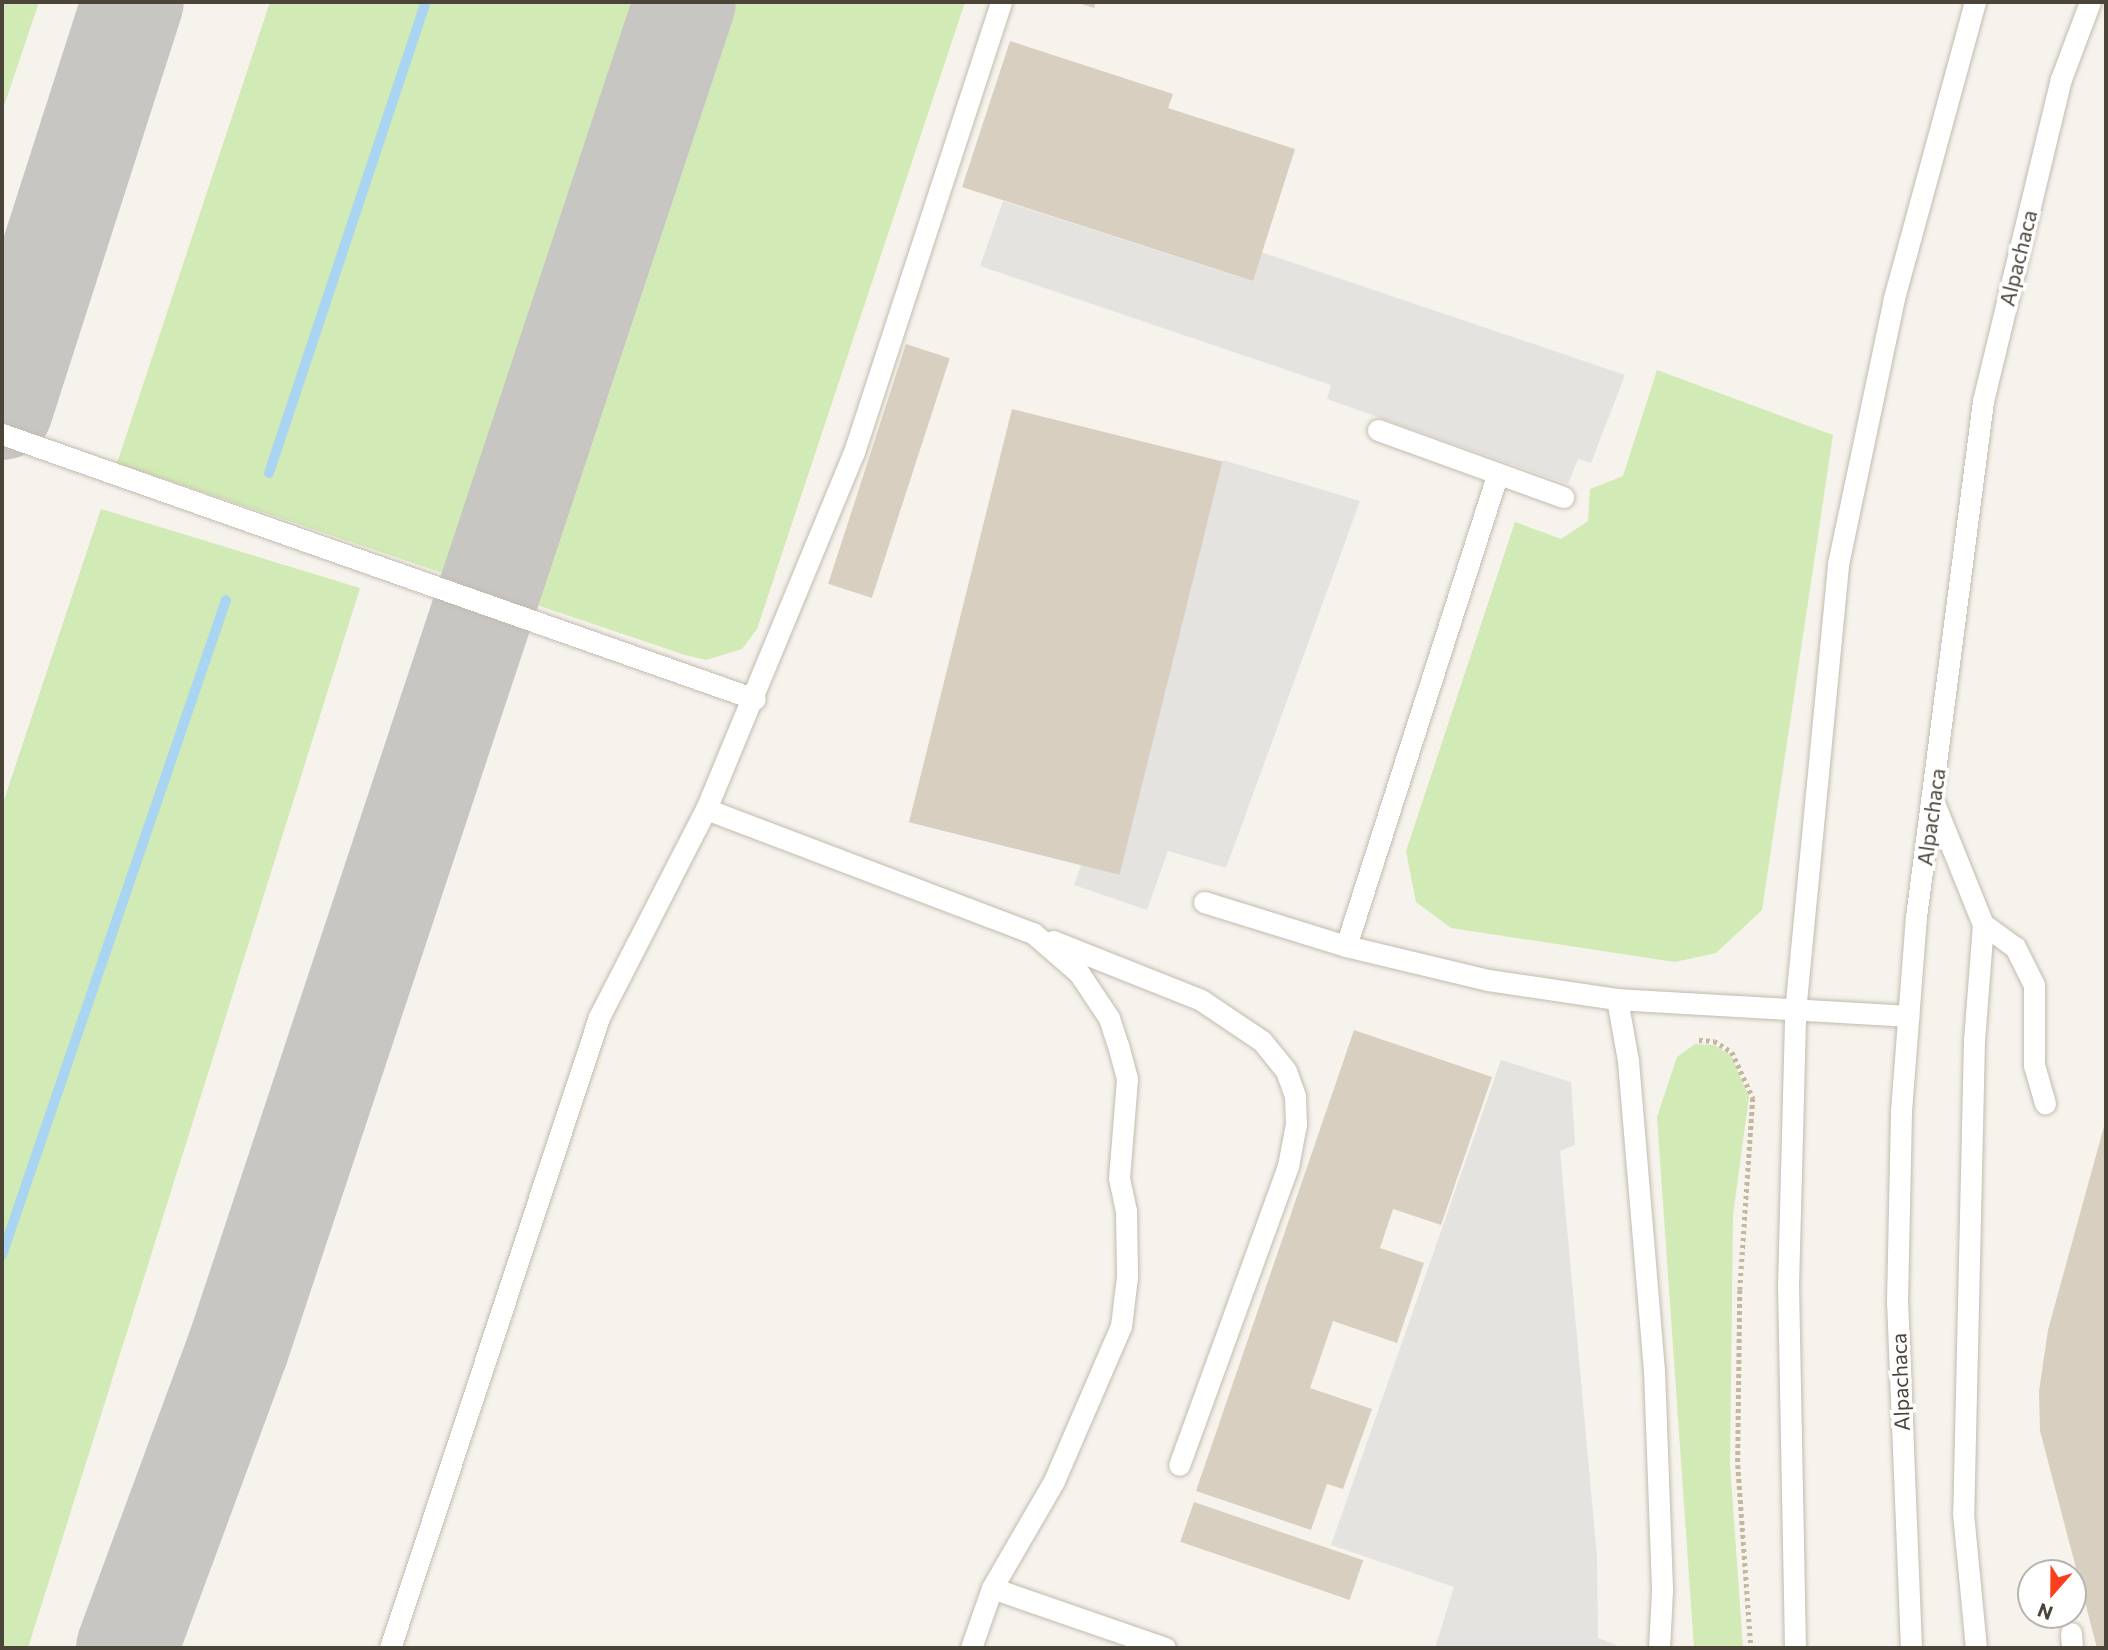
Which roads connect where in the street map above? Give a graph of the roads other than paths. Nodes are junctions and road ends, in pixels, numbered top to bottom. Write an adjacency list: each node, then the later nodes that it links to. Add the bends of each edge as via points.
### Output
1 (1002, 2): 8 (lane, via 854,452)
2 (1975, 2): 16 (lane, via 1894,298 1838,564)
3 (2090, 2): 9 (lane, Alpachaca, via 2061,79 1983,401)
4 (1378, 430): 6 (lane)
5 (2, 434): 8 (lane)
6 (1497, 476): 7 (lane); 14 (lane)
7 (1563, 497)
8 (755, 699): 10 (lane)
9 (1934, 801): 12 (lane); 17 (lane, Alpachaca, via 1916,918)
10 (706, 809): 13 (lane); 21 (lane, via 599,1017)
11 (1204, 902): 14 (lane)
12 (1983, 924): 18 (lane, via 2015,947 2034,985 2034,1065); 27 (lane, via 1974,1040 1963,1513)
13 (1033, 933): 19 (lane, via 1201,1000 1262,1041 1286,1071 1295,1096 1296,1124 1288,1166); 20 (lane, via 1079,973 1109,1018 1118,1045 1127,1079 1119,1178 1126,1210 1127,1277 1121,1326 1110,1360 1054,1481)
14 (1346, 946): 15 (lane, via 1488,980)
15 (1617, 999): 16 (lane); 24 (lane, via 1629,1061 1654,1370 1662,1591)
16 (1796, 1012): 17 (lane); 25 (lane, via 1788,1287)
17 (1909, 1016): 26 (lane, Alpachaca, via 1901,1111 1897,1303)
18 (2045, 1103)
19 (1180, 1465)
20 (992, 1588): 22 (lane); 23 (lane)
21 (390, 1648)
22 (971, 1648)
23 (1165, 1648)
24 (1658, 1648)
25 (1795, 1648)
26 (1911, 1648)
27 (1976, 1648)

